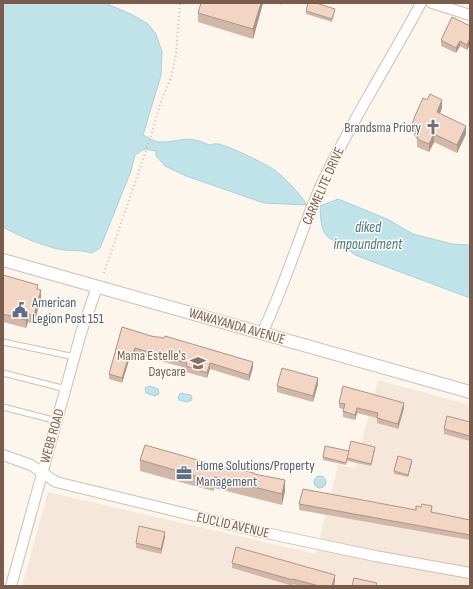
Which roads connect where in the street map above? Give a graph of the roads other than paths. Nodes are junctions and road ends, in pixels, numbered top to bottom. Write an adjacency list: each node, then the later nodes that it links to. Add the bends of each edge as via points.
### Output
1 (421, 3): 6 (street, CARMELITE DRIVE, via 350,128 323,182 275,307)
2 (432, 3): 3 (street)
3 (470, 15)
4 (3, 260): 5 (street, WAWAYANDA AVENUE)
5 (97, 287): 6 (street, WAWAYANDA AVENUE); 8 (street, WEBB ROAD)
6 (262, 333): 11 (street, WAWAYANDA AVENUE)
7 (3, 342): 8 (lane)
8 (74, 358): 10 (street, WEBB ROAD)
9 (3, 373): 10 (lane)
10 (66, 389): 13 (street, WEBB ROAD)
11 (470, 392)
12 (3, 407): 13 (lane)
13 (57, 421): 15 (street, WEBB ROAD)
14 (3, 455): 15 (street, EUCLID AVENUE, via 31,465)
15 (42, 474): 16 (street, EUCLID AVENUE, via 56,482 261,532); 17 (street, WEBB ROAD)
16 (470, 573)
17 (11, 586)

